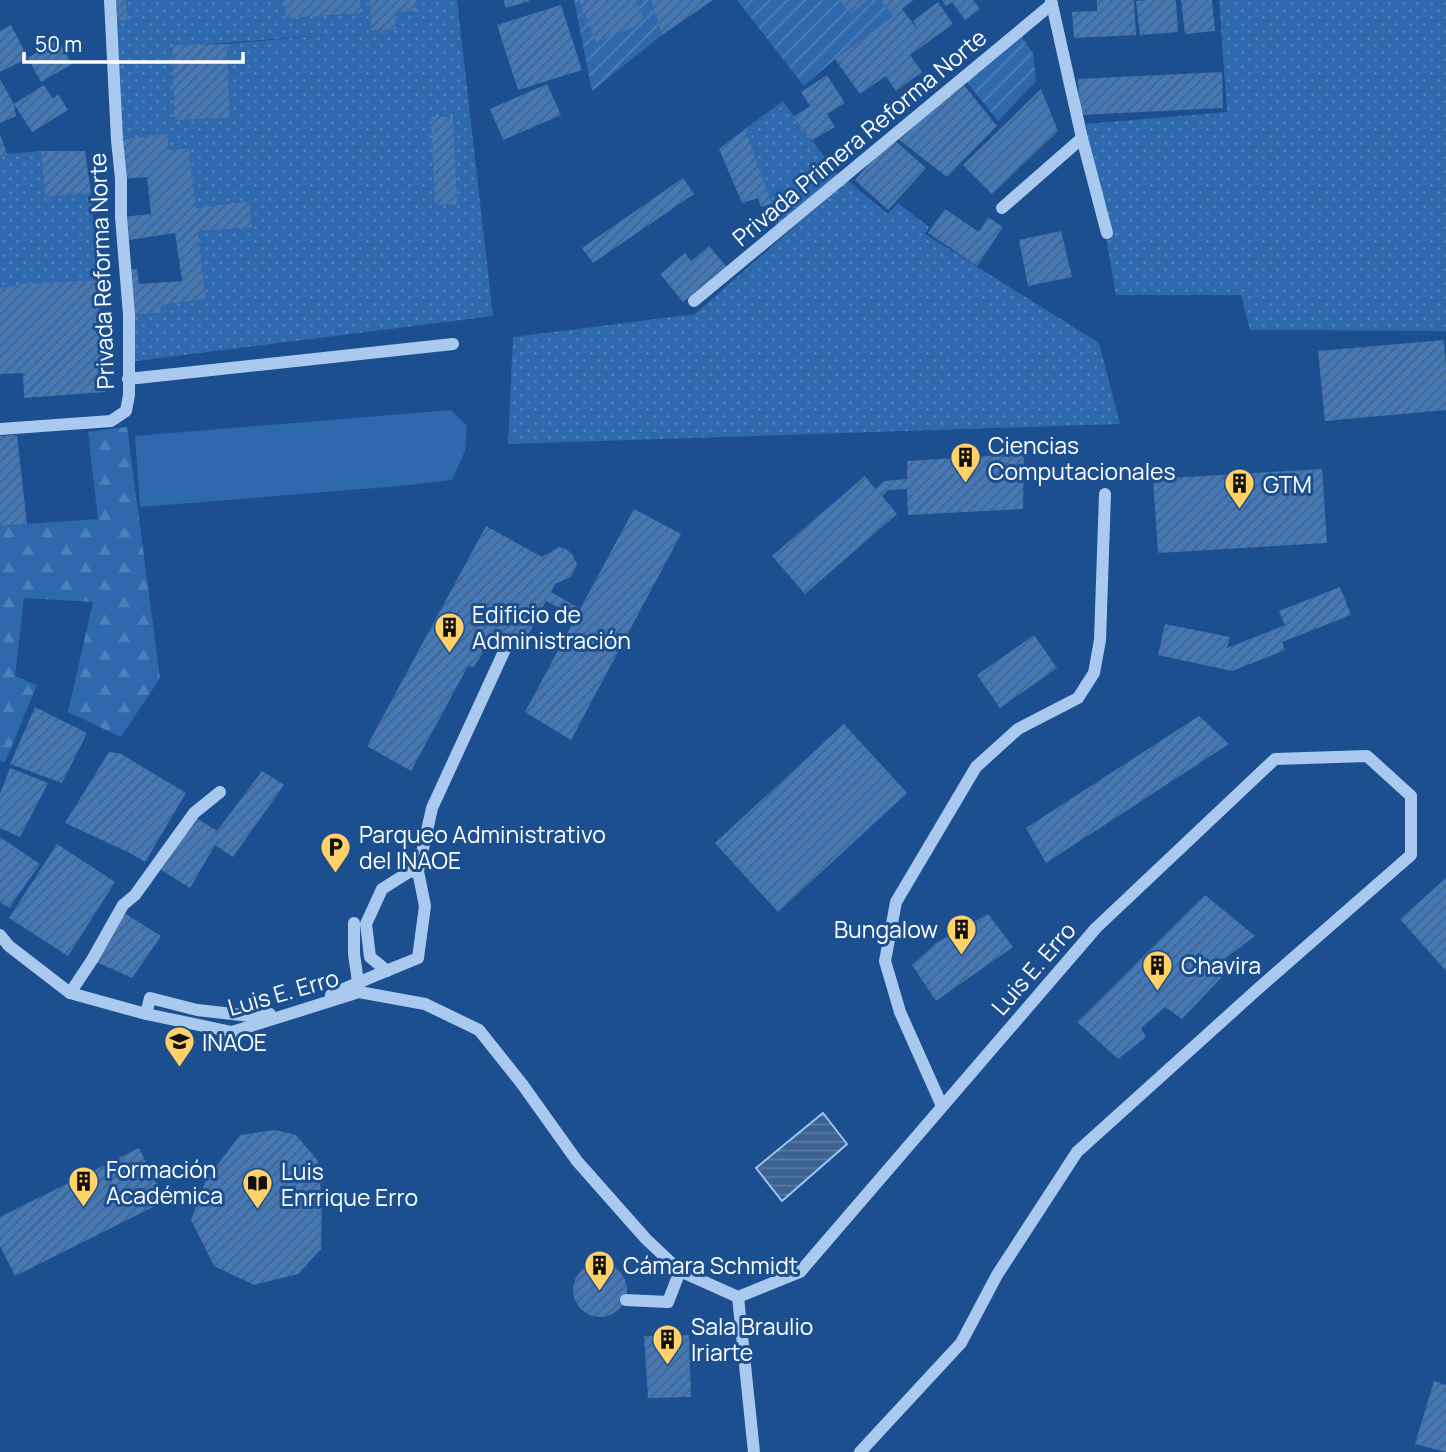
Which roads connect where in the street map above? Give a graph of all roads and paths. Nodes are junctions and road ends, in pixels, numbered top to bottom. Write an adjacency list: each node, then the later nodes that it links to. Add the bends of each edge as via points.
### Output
1 (110, 0): 8 (street, Privada Reforma Norte, via 129,315)
2 (1051, 2): 3 (street, Privada Primera Reforma Norte); 6 (street, Privada Primera Reforma Norte)
3 (1082, 138): 4 (street); 5 (street, Privada Primera Reforma Norte)
4 (1002, 208)
5 (1107, 233)
6 (694, 301)
7 (453, 344): 8 (street)
8 (128, 379): 9 (street, Privada Reforma Norte, via 126,411 111,421)
9 (0, 429)
10 (1105, 494): 19 (street, via 1100,640 1094,673 1078,698 1018,729 976,768 896,902 885,961 900,1012)
11 (507, 645): 13 (street, via 432,808)
12 (220, 792): 18 (street, via 194,813 123,905)
13 (418, 871): 16 (street, via 425,906 418,958); 16 (street, via 382,889 366,924 370,957)
14 (354, 923): 17 (street)
15 (0, 936): 18 (street)
16 (387, 971): 17 (street)
17 (358, 987): 18 (street, via 259,1017 197,1010 150,998 146,1014); 20 (street, Luis E. Erro, via 425,1004 479,1030 577,1161)
18 (70, 993)
19 (942, 1106): 21 (street, Luis E. Erro, via 800,1272); 24 (street, Luis E. Erro, via 1096,928 1275,759 1367,756 1411,796 1411,855 1077,1152 997,1275 961,1343)
20 (680, 1272): 21 (street, Luis E. Erro); 22 (street, via 668,1303)
21 (738, 1297): 23 (street)
22 (626, 1300)
23 (754, 1452)
24 (860, 1452)

